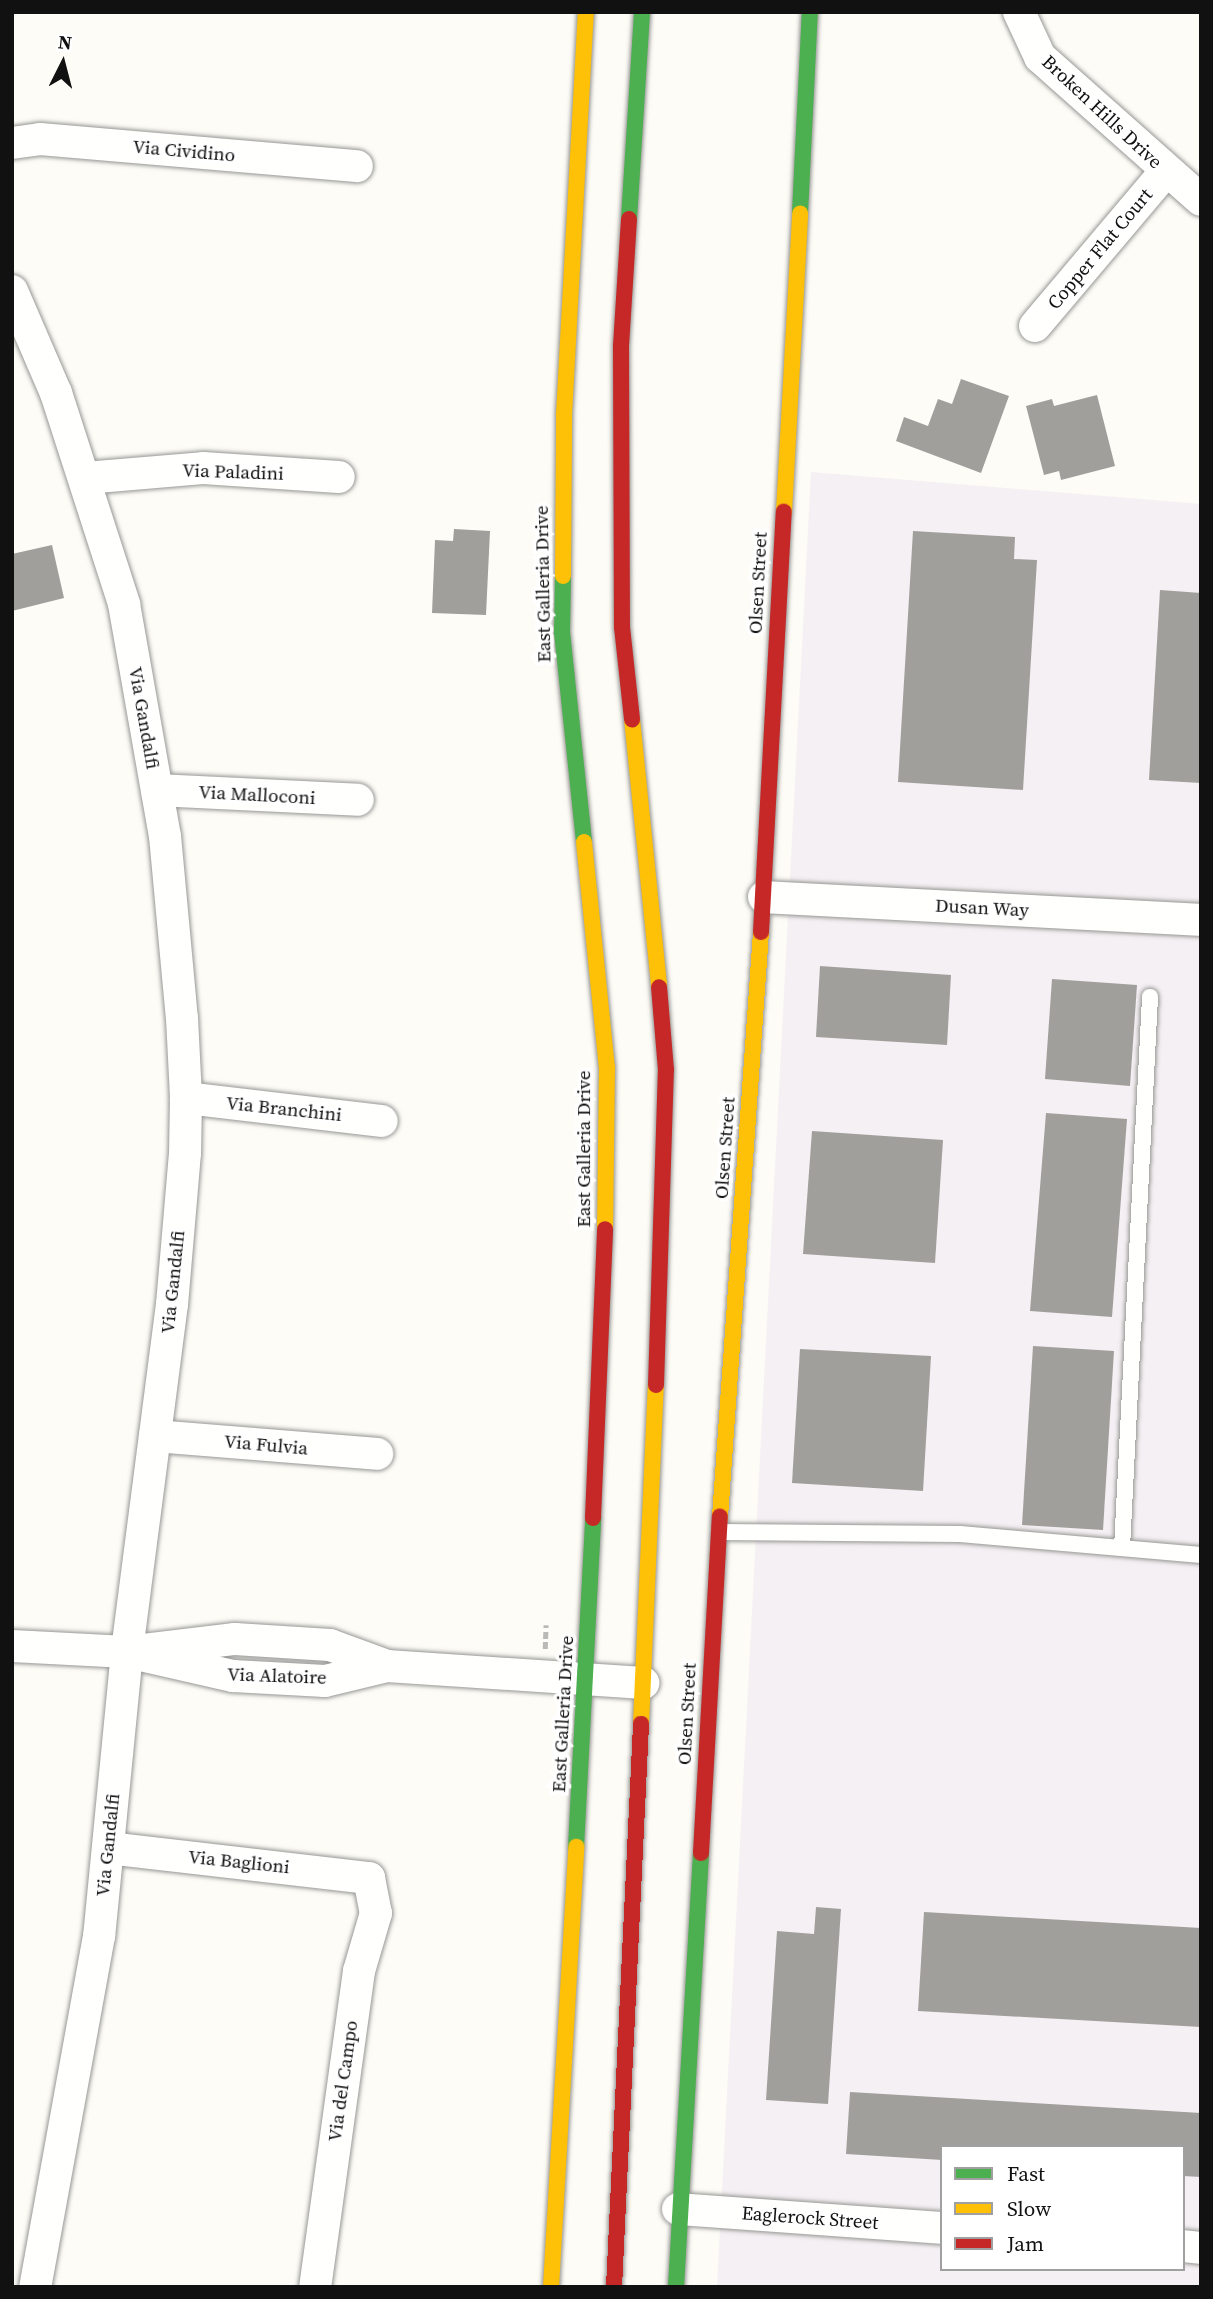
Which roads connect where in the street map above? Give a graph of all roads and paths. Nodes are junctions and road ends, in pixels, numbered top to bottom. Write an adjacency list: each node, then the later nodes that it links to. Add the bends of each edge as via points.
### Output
1 (586, 12): 29 (main road, East Galleria Drive, via 564,415 562,632 607,1067 604,1262)
2 (642, 12): 12 (main road)
3 (810, 12): 17 (main road, Olsen Street)
4 (1019, 12): 7 (street, Broken Hills Drive, via 1040,57)
5 (12, 143): 6 (street, Via Cividino, via 40,139)
6 (357, 166)
7 (1166, 171): 8 (street, Broken Hills Drive); 11 (street, Copper Flat Court)
8 (1201, 200)
9 (12, 291): 14 (street, Via Gandalfi, via 56,393)
10 (608, 316): 12 (main road)
11 (1035, 326)
12 (621, 346): 30 (main road, via 622,627 645,823 666,1070)
13 (339, 477): 14 (street, Via Paladini, via 203,468)
14 (85, 478): 15 (street, Via Gandalfi, via 124,604)
15 (156, 790): 16 (street, Via Malloconi); 20 (street, Via Gandalfi, via 177,966)
16 (358, 800)
17 (764, 897): 18 (street, Dusan Way); 24 (main road, Olsen Street)
18 (1201, 920)
19 (1150, 997): 25 (lane)
20 (186, 1098): 21 (street, Via Branchini); 22 (street, Via Gandalfi, via 172,1304)
21 (383, 1121)
22 (155, 1436): 23 (street, Via Fulvia); 28 (street, Via Gandalfi)
23 (377, 1454)
24 (719, 1532): 25 (lane, via 960,1534); 33 (main road, Olsen Street)
25 (1122, 1548): 26 (lane)
26 (1201, 1555)
27 (12, 1646): 28 (street, Via Alatoire)
28 (127, 1652): 29 (street, Via Alatoire, via 236,1639 330,1645 387,1666); 31 (street, Via Gandalfi)
29 (586, 1679): 30 (street, Via Alatoire); 37 (main road, East Galleria Drive)
30 (643, 1683): 38 (main road)
31 (108, 1847): 32 (street, Via Baglioni); 35 (street, Via Gandalfi, via 99,1936)
32 (369, 1878): 36 (street, Via del Campo, via 376,1913 359,1971)
33 (678, 2209): 34 (street, Eaglerock Street); 39 (main road, Olsen Street)
34 (940, 2228)
35 (35, 2287)
36 (316, 2287)
37 (551, 2287)
38 (614, 2287)
39 (676, 2287)

